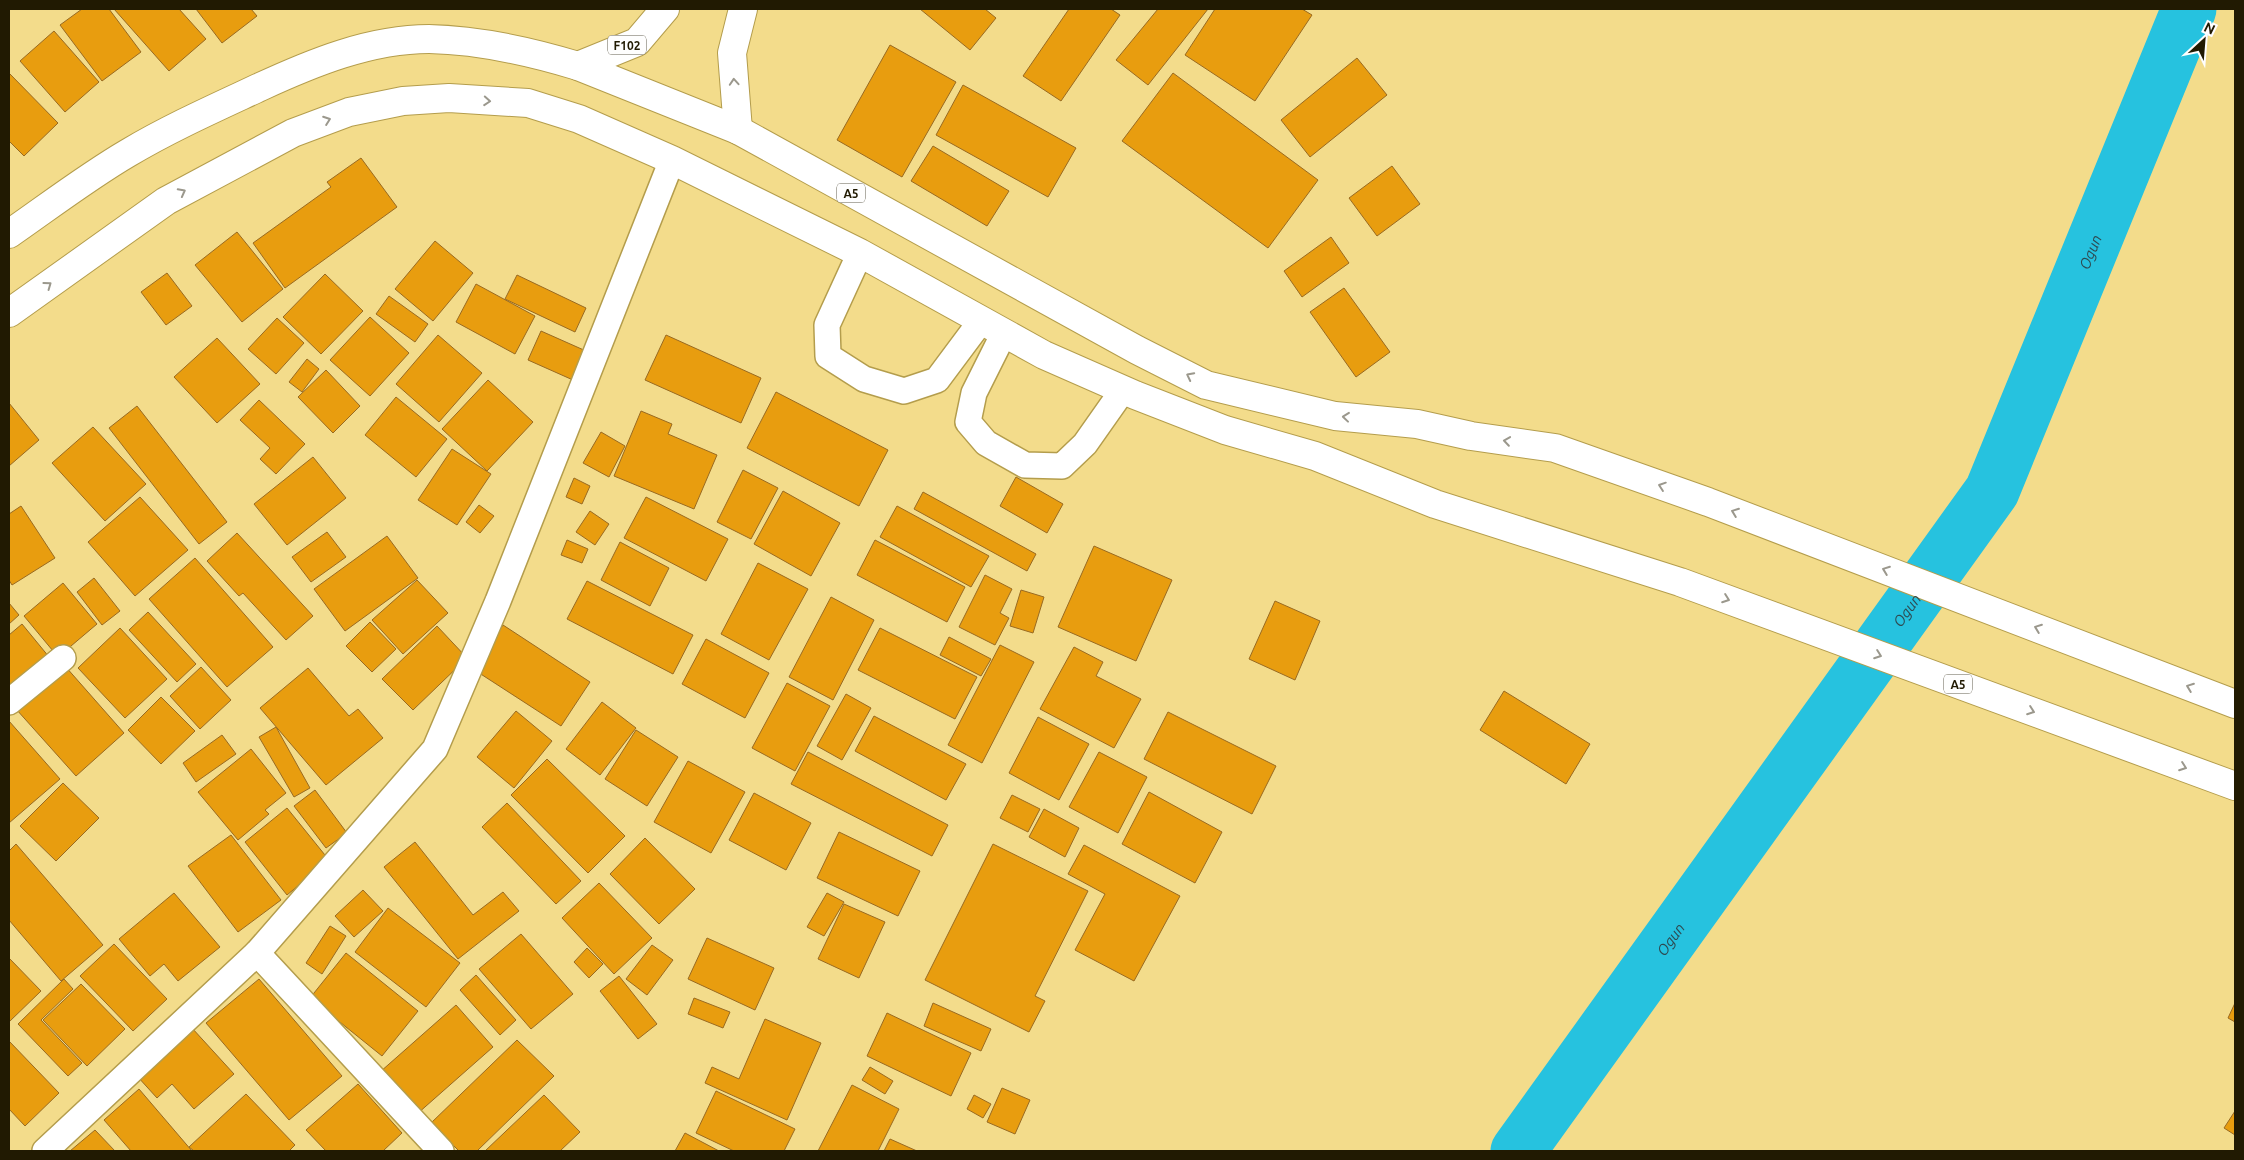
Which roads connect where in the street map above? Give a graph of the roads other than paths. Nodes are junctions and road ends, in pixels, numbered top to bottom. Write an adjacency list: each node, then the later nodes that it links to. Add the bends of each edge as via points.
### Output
1 (665, 9): 3 (main road, F102, via 637,42)
2 (743, 9): 4 (main road, one-way to 2, via 732,52)
3 (578, 66): 4 (main road, A5); 6 (main road, A5, via 492,46 429,39 364,47 289,74 184,122 126,154)
4 (738, 130): 13 (main road, A5, one-way to 4, via 1708,502 1555,448 1471,436 1417,424 1334,416 1206,385)
5 (672, 160): 7 (main road, A5); 8 (main road, A5, one-way to 5, via 166,201 294,133 349,112 403,101 449,98 528,103 579,119); 15 (street, via 498,600 434,749)
6 (9, 234)
7 (860, 254): 9 (main road, A5); 9 (street, via 827,325 828,356 864,379 904,391 937,380)
8 (9, 313)
9 (992, 327): 10 (main road, A5, via 1044,355); 10 (street, via 968,422 986,443 1025,465 1062,466 1085,444)
10 (1123, 390): 14 (main road, A5, one-way to 14, via 1225,430 1315,456 1435,504 1680,582)
11 (63, 658): 12 (street)
12 (9, 702)
13 (2235, 704)
14 (2235, 786)
15 (257, 953): 16 (street); 17 (street)
16 (45, 1151)
17 (441, 1151)

